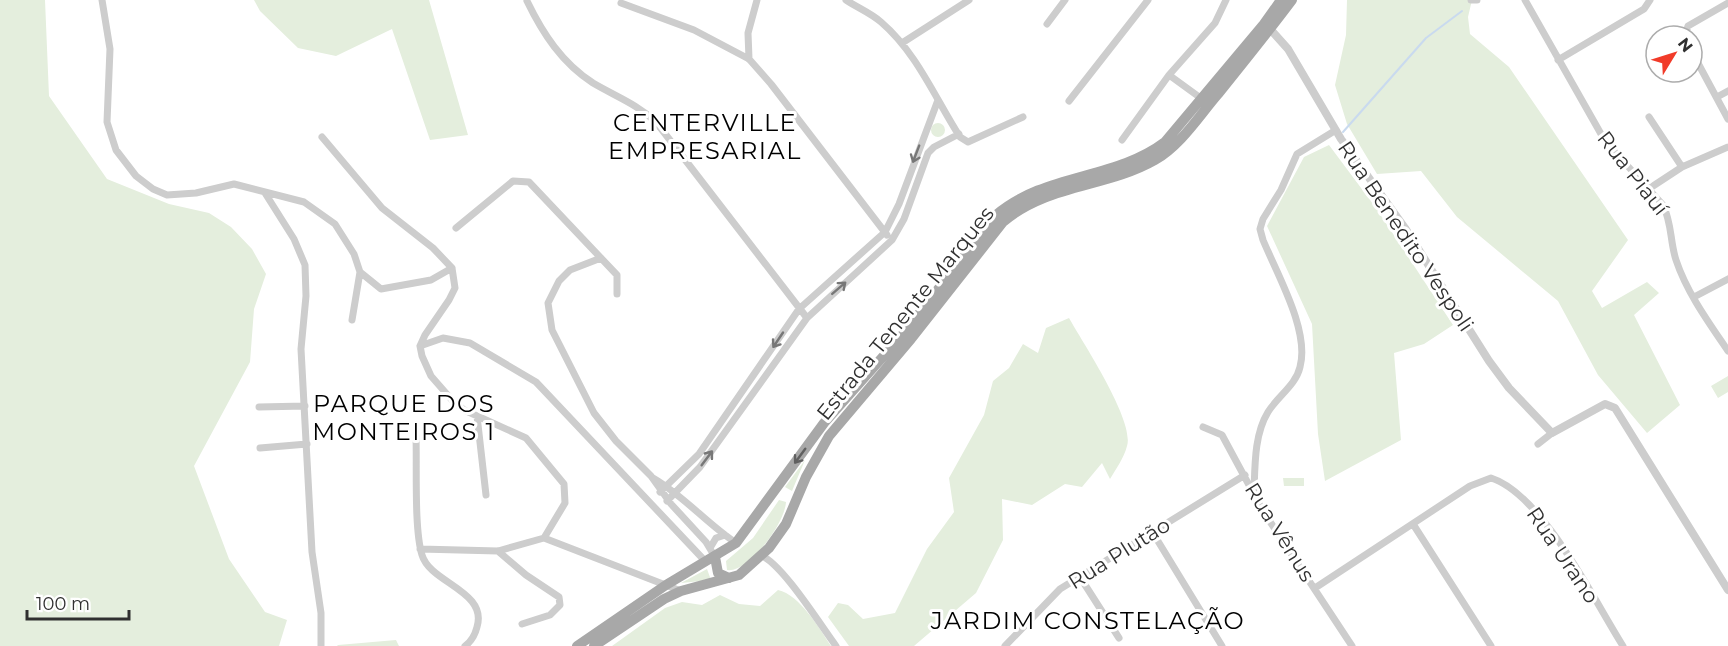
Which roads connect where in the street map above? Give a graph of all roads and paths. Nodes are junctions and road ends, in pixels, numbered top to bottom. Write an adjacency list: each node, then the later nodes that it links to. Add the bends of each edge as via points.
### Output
1 (102, 0): 40 (street, via 110,49 107,122 111,139 125,163 153,189 167,195 196,193 227,184)
2 (757, 0): 21 (street, via 748,33)
3 (846, 0): 20 (street, via 872,15)
4 (969, 0): 20 (street)
5 (1065, 0): 17 (street)
6 (1148, 0): 29 (street)
7 (1226, 0): 24 (street, via 1215,23)
8 (1281, 0): 27 (main road, Estrada Tenente Marques)
9 (1292, 0): 19 (main road, Estrada Tenente Marques)
10 (1471, 0): 11 (street)
11 (1477, 0)
12 (1525, 0): 22 (street, Rua Piauí)
13 (527, 1): 50 (street, via 547,38 569,64 595,84 639,107 656,122)
14 (621, 3): 21 (street, via 694,30)
15 (1649, 3): 22 (street)
16 (1728, 3): 18 (street)
17 (1047, 24)
18 (1691, 24)
19 (1271, 30): 33 (street, Rua Benedito Vespoli, via 1288,49); 73 (main road, Estrada Tenente Marques, via 1162,156 1126,173 1043,196 1003,222 829,436)
20 (902, 44): 28 (street)
21 (749, 59): 42 (street)
22 (1558, 60): 39 (street, Rua Piauí, via 1605,141)
23 (1704, 74): 26 (street)
24 (1170, 75): 27 (street); 36 (street)
25 (1728, 92): 26 (street)
26 (1717, 97): 32 (street)
27 (1202, 99): 71 (main road, Estrada Tenente Marques, one-way to 71, via 1170,137 1149,153 1039,188 996,215 904,333 824,423)
28 (938, 100): 34 (street); 42 (street, one-way to 42)
29 (1069, 101)
30 (1023, 117): 34 (street, via 968,142)
31 (1648, 117): 38 (street)
32 (1728, 119)
33 (1336, 130): 59 (street, Rua Benedito Vespoli, via 1405,228 1489,361); 69 (street, via 1298,154 1261,224 1263,240 1299,332 1301,366 1263,423 1255,452)
34 (959, 134): 43 (street, via 928,153 904,219)
35 (322, 137): 45 (street, via 382,208)
36 (1122, 140)
37 (1728, 147): 38 (street)
38 (1682, 167): 39 (street)
39 (1650, 188): 49 (street, Rua Piauí, via 1669,216 1675,257)
40 (265, 193): 46 (street, via 304,202 326,216 344,236); 55 (street, via 294,239 305,265 301,349)
41 (456, 228): 44 (street, via 507,186 523,179 536,186)
42 (885, 232): 43 (street); 50 (street)
43 (892, 240): 51 (street, one-way to 43)
44 (601, 258): 48 (street, via 617,275); 65 (street, via 570,270 559,281 548,303 549,317 559,346 594,413)
45 (452, 268): 46 (street, via 431,280 381,289); 53 (street, via 455,288)
46 (360, 272): 52 (street)
47 (1728, 279): 49 (street)
48 (617, 294)
49 (1694, 297): 54 (street, Rua Piauí)
50 (799, 309): 51 (street); 66 (street, one-way to 66, via 699,454)
51 (807, 318): 68 (street, one-way to 51, via 722,439)
52 (352, 320)
53 (420, 346): 57 (street, via 440,388 464,410); 83 (street, via 443,338 470,343 536,382)
54 (1728, 351)
55 (304, 406): 56 (street); 61 (street)
56 (259, 407)
57 (477, 416): 70 (street); 77 (street, via 526,438 564,484 565,503)
58 (1203, 427): 64 (street, Rua Vênus, via 1222,435)
59 (1552, 433): 62 (street); 89 (street, via 1605,404 1615,408)
60 (416, 436): 80 (street)
61 (307, 444): 63 (street); 93 (street)
62 (1538, 444)
63 (260, 448)
64 (1245, 475): 69 (street, Rua Vênus); 75 (street, Rua Plutão)
65 (651, 476): 66 (street); 67 (street)
66 (667, 486): 67 (street); 68 (street)
67 (660, 492): 72 (street)
68 (676, 492): 72 (street); 76 (street)
69 (1254, 493): 88 (street, Rua Vênus)
70 (486, 495)
71 (769, 500): 73 (main road, via 785,496); 78 (main road, Estrada Tenente Marques)
72 (667, 501): 83 (street)
73 (790, 514): 79 (main road, Estrada Tenente Marques)
74 (1413, 524): 88 (street); 101 (street); 102 (street, Rua Urano, via 1470,486 1491,478 1504,482 1533,507)
75 (1153, 533): 84 (street, Rua Plutão); 99 (street)
76 (725, 536): 78 (street); 83 (street, via 716,537)
77 (544, 538): 81 (street); 87 (street)
78 (736, 543): 83 (main road, Estrada Tenente Marques)
79 (772, 544): 82 (main road, Estrada Tenente Marques); 86 (street, via 774,557)
80 (420, 549): 81 (street); 94 (street, via 428,567 467,597 478,615 477,628)
81 (498, 551): 91 (street, via 559,597 560,605 555,612)
82 (760, 555): 85 (main road, Estrada Tenente Marques); 86 (street)
83 (710, 556): 85 (main road, via 718,573); 87 (main road, Estrada Tenente Marques)
84 (1080, 577): 92 (street); 98 (street, Rua Plutão, via 1046,602)
85 (729, 578): 90 (main road, Estrada Tenente Marques)
86 (786, 578): 97 (street)
87 (666, 585): 90 (street); 95 (main road, Estrada Tenente Marques)
88 (1315, 588): 100 (street, Rua Vênus)
89 (1728, 590)
90 (681, 591): 96 (main road, Estrada Tenente Marques)
91 (522, 624)
92 (1119, 638)
93 (321, 646)
94 (465, 646)
95 (577, 646)
96 (594, 646)
97 (836, 646)
98 (1005, 646)
99 (1222, 646)
100 (1352, 646)
101 (1491, 646)
102 (1623, 646)

